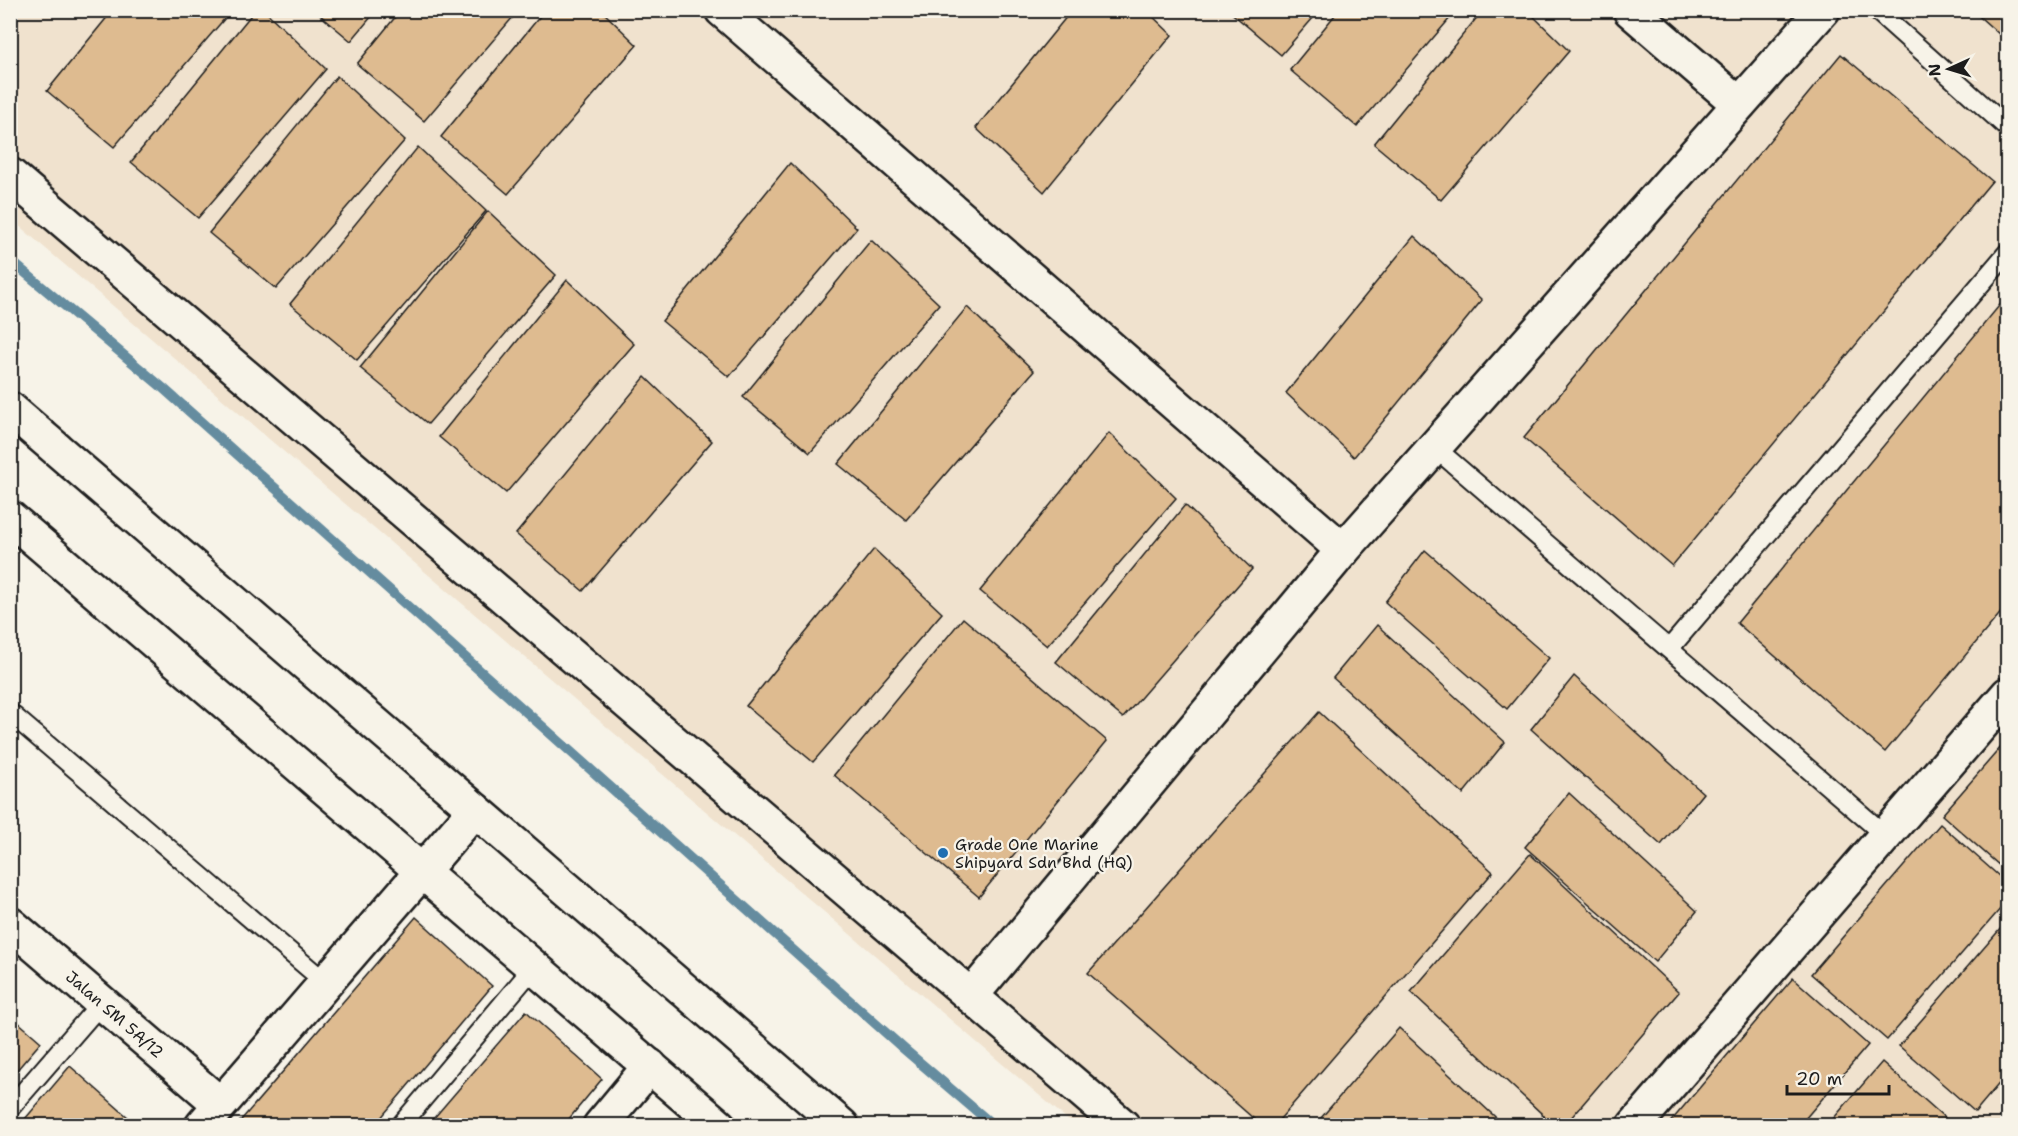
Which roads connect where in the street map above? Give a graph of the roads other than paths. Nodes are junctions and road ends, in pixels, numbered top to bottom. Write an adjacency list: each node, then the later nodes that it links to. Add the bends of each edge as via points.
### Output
1 (722, 10): 12 (street)
2 (1629, 10): 5 (street)
3 (1823, 10): 5 (street)
4 (1876, 10): 6 (lane)
5 (1739, 105): 10 (street)
6 (2007, 128)
7 (10, 175): 22 (street)
8 (2007, 252): 13 (lane)
9 (10, 409): 16 (street)
10 (1434, 447): 12 (street); 13 (lane)
11 (10, 518): 18 (street)
12 (1343, 550): 22 (street)
13 (1669, 649): 17 (lane)
14 (2007, 694): 17 (street)
15 (10, 713): 21 (lane)
16 (475, 810): 18 (street); 30 (street)
17 (1885, 835): 32 (street)
18 (421, 872): 20 (street); 21 (street)
19 (10, 924): 23 (street, Jalan SM 5A/12)
20 (533, 968): 24 (street); 27 (lane)
21 (326, 983): 26 (street)
22 (971, 996): 31 (street)
23 (102, 1002): 25 (lane); 26 (street, Jalan SM 5A/12)
24 (650, 1066): 28 (street); 29 (street)
25 (10, 1108)
26 (211, 1115)
27 (400, 1125)
28 (600, 1125)
29 (719, 1125)
30 (842, 1125)
31 (1123, 1125)
32 (1634, 1125)

